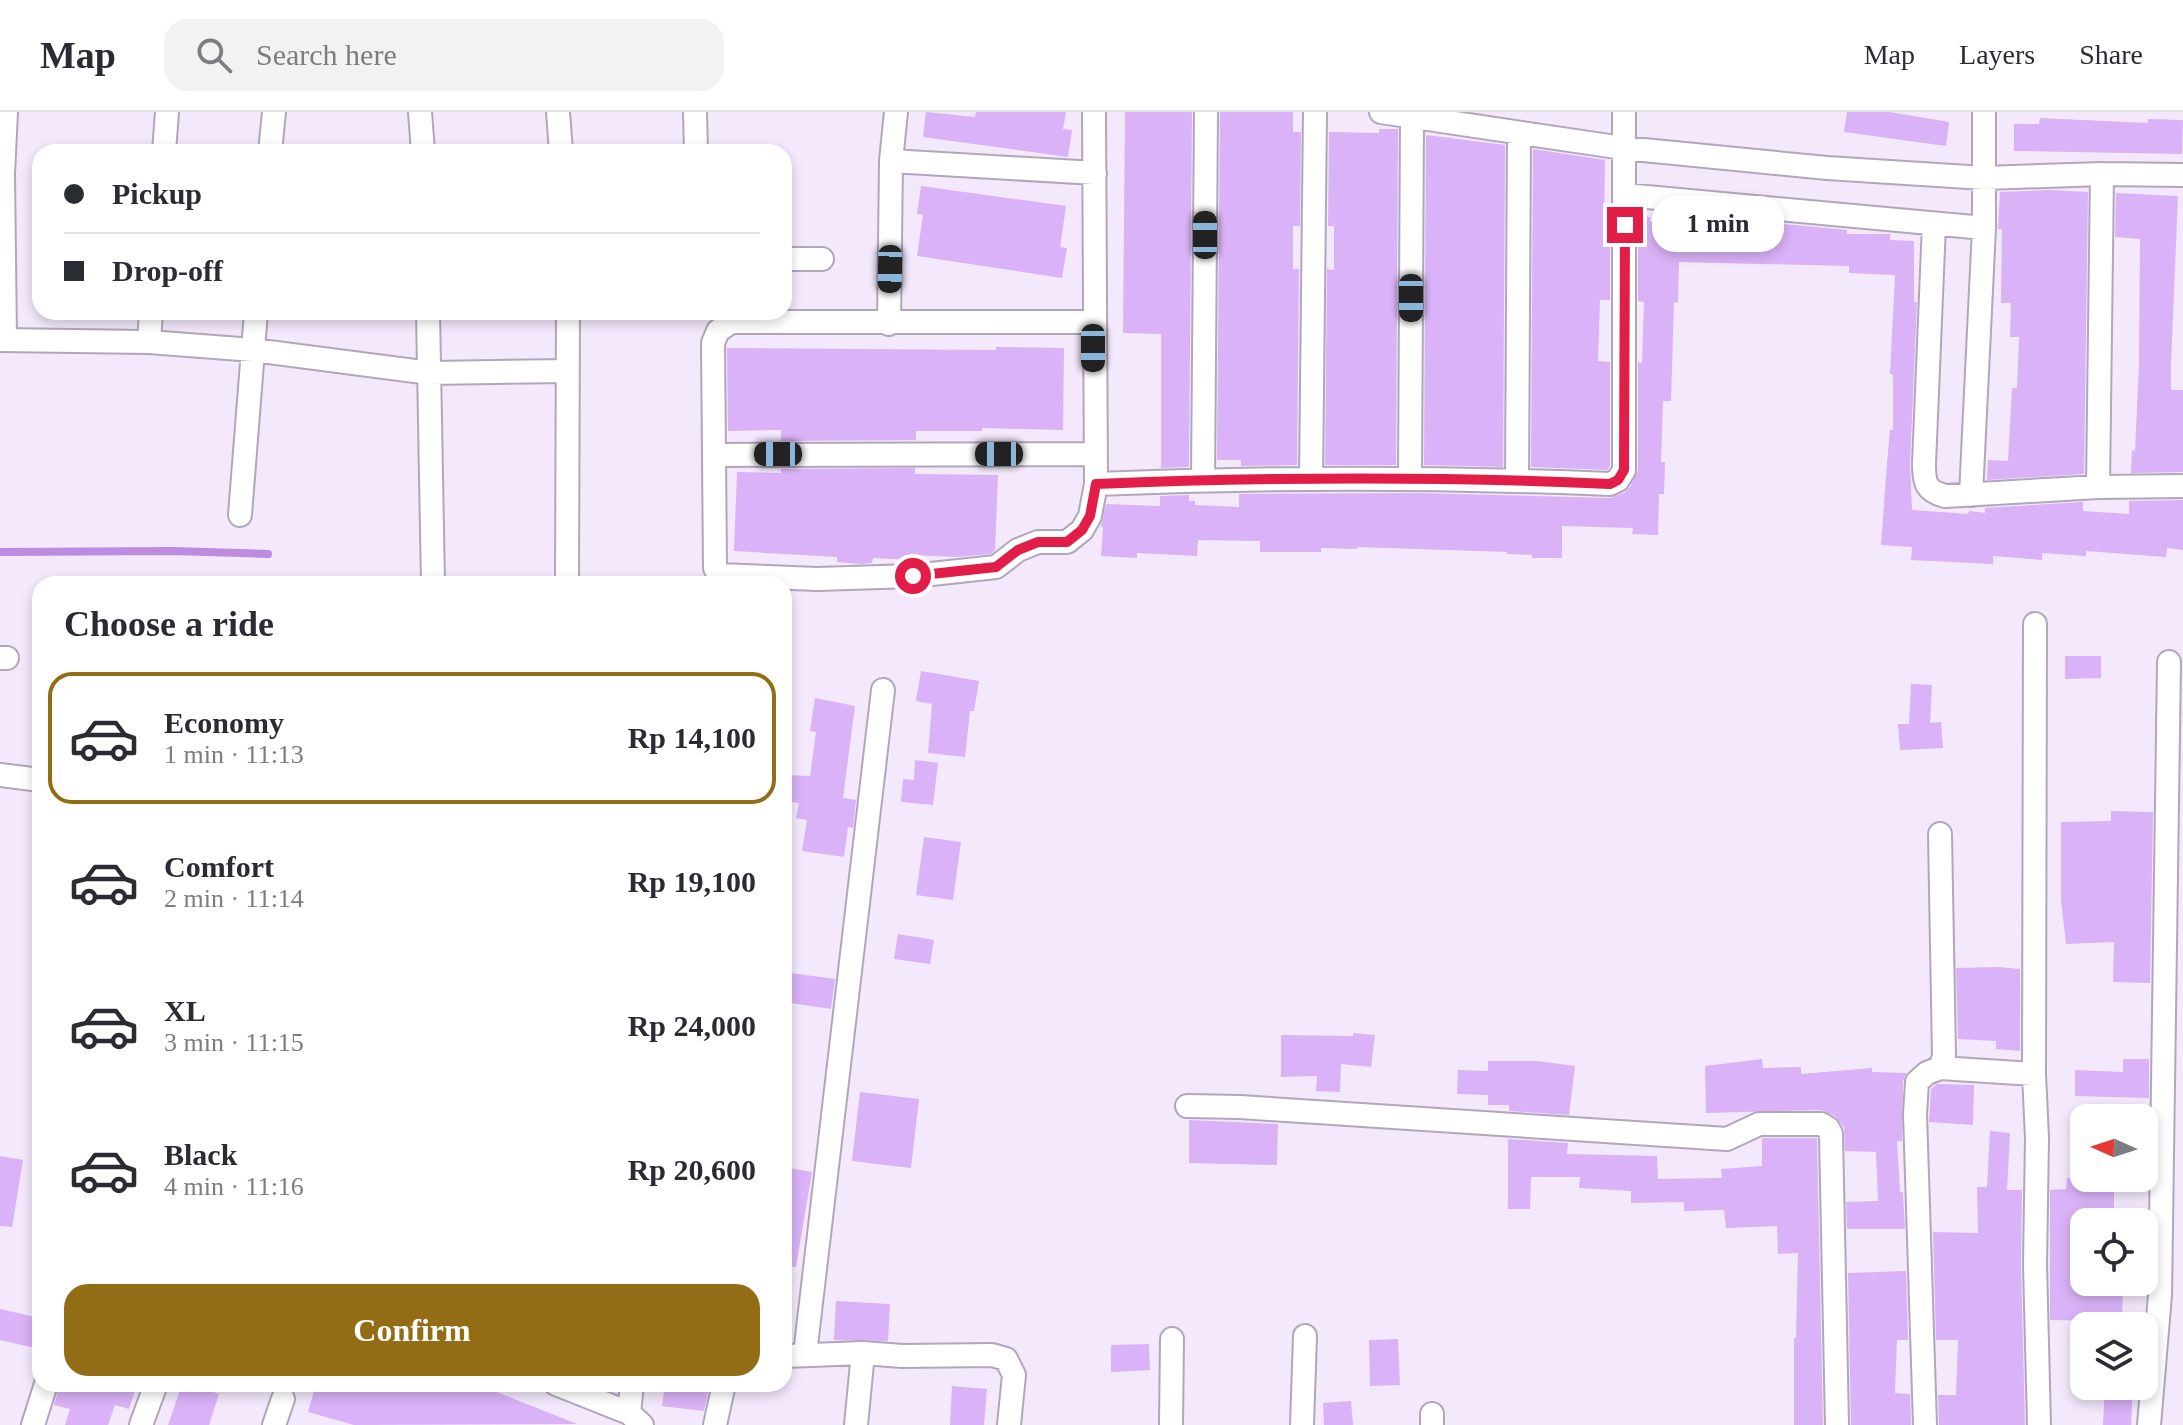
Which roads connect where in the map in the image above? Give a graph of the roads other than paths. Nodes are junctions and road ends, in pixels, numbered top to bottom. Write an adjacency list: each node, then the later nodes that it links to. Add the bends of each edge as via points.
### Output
1 (6, 112): 38 (street)
2 (167, 112): 16 (street)
3 (274, 112): 17 (street)
4 (420, 112): 18 (street)
5 (558, 112): 19 (street)
6 (695, 112): 20 (street)
7 (896, 112): 22 (street)
8 (1094, 112): 23 (street)
9 (1206, 112): 47 (street)
10 (1315, 112): 45 (street)
11 (1381, 112): 14 (street)
12 (1624, 112): 21 (street)
13 (1984, 112): 26 (street)
14 (1412, 117): 15 (street); 46 (street)
15 (1519, 134): 21 (street); 48 (street)
16 (165, 144)
17 (271, 144)
18 (422, 144)
19 (560, 144)
20 (696, 144)
21 (1623, 148): 26 (street); 27 (street)
22 (891, 161): 23 (street); 37 (street)
23 (1095, 173): 36 (street)
24 (2102, 174): 25 (street); 26 (street); 51 (street)
25 (2183, 175)
26 (1984, 178): 29 (street)
27 (1625, 195): 28 (street); 48 (street, via 1624,470 1610,484)
28 (1934, 224): 29 (street); 52 (street, via 1924,478 1931,492)
29 (1984, 228): 52 (street)
30 (792, 259): 31 (street)
31 (822, 259)
32 (150, 320): 39 (street)
33 (255, 320): 40 (street)
34 (428, 320): 42 (street)
35 (568, 320): 41 (street)
36 (1093, 322): 37 (street); 43 (street)
37 (889, 324): 44 (street, via 731,322 718,331 713,343)
38 (3, 340): 39 (street)
39 (149, 342): 40 (street)
40 (253, 350): 42 (street); 53 (street)
41 (566, 371): 42 (street); 55 (street)
42 (430, 373): 54 (street)
43 (1093, 454): 44 (street); 49 (street)
44 (715, 455): 56 (street, via 715,568)
45 (1311, 479): 46 (street); 47 (street)
46 (1410, 479): 48 (street)
47 (1203, 480): 49 (street)
48 (1517, 480)
49 (1096, 484): 57 (street, via 1082,530 1067,542 1038,542 1018,550 996,567)
50 (2183, 486): 51 (street)
51 (2098, 487): 52 (street)
52 (1971, 495)
53 (240, 515)
54 (433, 576)
55 (567, 576)
56 (724, 576)
57 (792, 578)
58 (2035, 624): 65 (street)
59 (2169, 662): 89 (street, via 2160,1295)
60 (883, 690): 70 (street)
61 (0, 775): 62 (street)
62 (32, 779)
63 (1940, 834): 64 (street)
64 (1940, 1068): 65 (street); 87 (street, via 1917,1082 1915,1114)
65 (2034, 1074): 88 (street)
66 (1187, 1106): 86 (street, via 1727,1139 1759,1124 1821,1124 1831,1134)
67 (1305, 1336): 85 (street)
68 (1172, 1339): 84 (street)
69 (863, 1353): 70 (street); 82 (street); 83 (street, via 1006,1359 1014,1375)
70 (795, 1355)
71 (43, 1392): 78 (street)
72 (153, 1392): 79 (street)
73 (574, 1392): 77 (street)
74 (633, 1392): 77 (street)
75 (722, 1392): 81 (street)
76 (283, 1399): 80 (street)
77 (635, 1419)
78 (33, 1425)
79 (141, 1425)
80 (274, 1425)
81 (715, 1425)
82 (856, 1425)
83 (1009, 1425)
84 (1171, 1425)
85 (1302, 1425)
86 (1837, 1425)
87 (1925, 1425)
88 (2039, 1425)
89 (2149, 1425)

